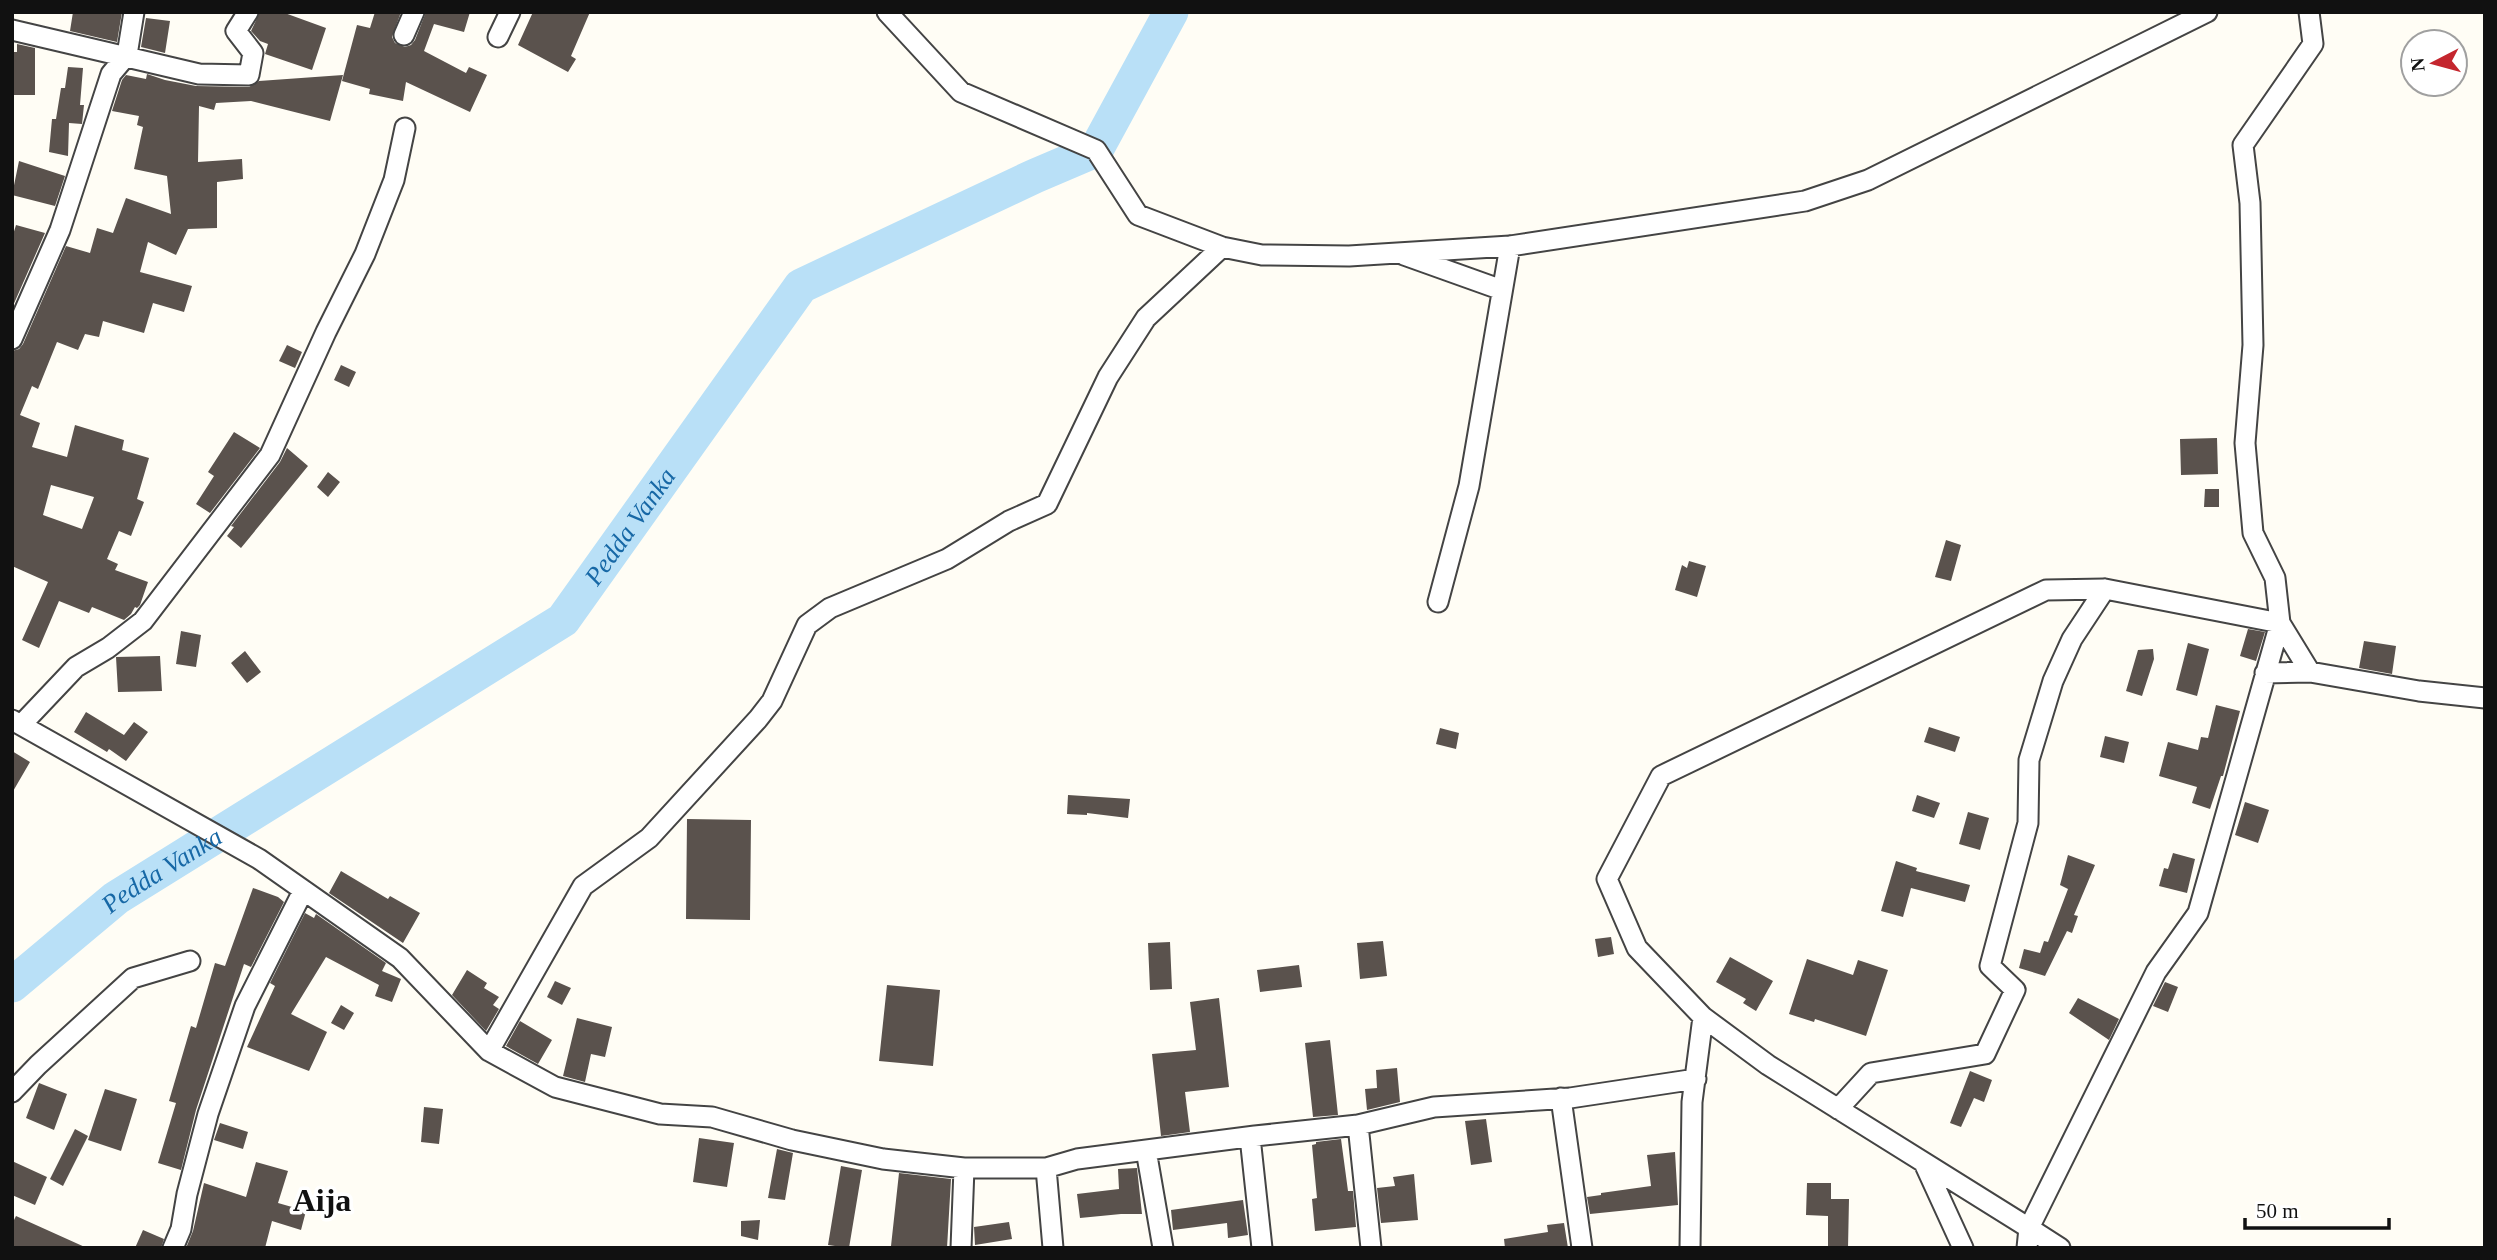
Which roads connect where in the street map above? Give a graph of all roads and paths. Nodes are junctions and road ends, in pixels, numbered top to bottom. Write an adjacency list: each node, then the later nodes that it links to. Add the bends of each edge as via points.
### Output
1 (134, 12): 11 (street)
2 (248, 12): 11 (street, via 236,31 253,53 249,75 199,74)
3 (414, 12): 9 (street)
4 (510, 12): 10 (street)
5 (887, 12): 14 (street, via 961,92 1096,150 1138,215)
6 (2207, 12): 13 (street, via 1868,180 1805,201)
7 (2309, 12): 20 (street, via 2313,44 2243,145 2250,203 2253,345 2245,443 2253,533 2275,578)
8 (12, 30): 11 (street)
9 (404, 34)
10 (498, 37)
11 (127, 55): 17 (street, via 111,74 60,230)
12 (405, 128): 24 (street, via 394,180 365,254 270,455 143,621 76,667)
13 (1510, 246): 15 (street); 16 (street)
14 (1222, 247): 15 (street, via 1262,255); 28 (street, via 1146,318 1108,377 1047,504 947,559 830,608 807,625 772,701 758,719 649,838 583,886)
15 (1393, 252): 16 (street)
16 (1502, 290): 19 (street, via 1469,486)
17 (12, 339)
18 (2105, 589): 20 (street); 27 (street, via 2046,590 1661,776 1607,879 1637,947); 32 (street, via 2072,639 2053,681 2029,760 2028,823 1990,965 2015,990 1985,1054 1871,1073)
19 (1438, 601)
20 (2280, 623): 21 (street); 22 (street)
21 (2309, 672): 22 (street); 23 (street)
22 (2266, 673): 39 (street, via 2198,913 2155,972)
23 (2485, 698)
24 (17, 722): 25 (street, via 259,859)
25 (303, 891): 28 (street, via 400,958); 40 (street, via 245,1006 208,1114)
26 (190, 961): 30 (street, via 133,978)
27 (1703, 1017): 29 (street); 32 (street)
28 (489, 1051): 37 (street, via 555,1087 660,1114 712,1117 792,1140)
29 (1696, 1080): 31 (street); 47 (street)
30 (12, 1092)
31 (1561, 1098): 33 (street, via 1434,1107); 46 (street)
32 (1838, 1109): 36 (street)
33 (1358, 1125): 34 (street); 45 (street)
34 (1250, 1137): 35 (street); 44 (street)
35 (1146, 1150): 38 (street); 43 (street)
36 (1924, 1163): 39 (street); 48 (street)
37 (964, 1168): 38 (street); 41 (street)
38 (1046, 1168): 42 (street)
39 (2028, 1238): 49 (street)
40 (173, 1248)
41 (961, 1248)
42 (1054, 1248)
43 (1163, 1248)
44 (1262, 1248)
45 (1371, 1248)
46 (1582, 1248)
47 (1690, 1248)
48 (1963, 1248)
49 (2060, 1248)

